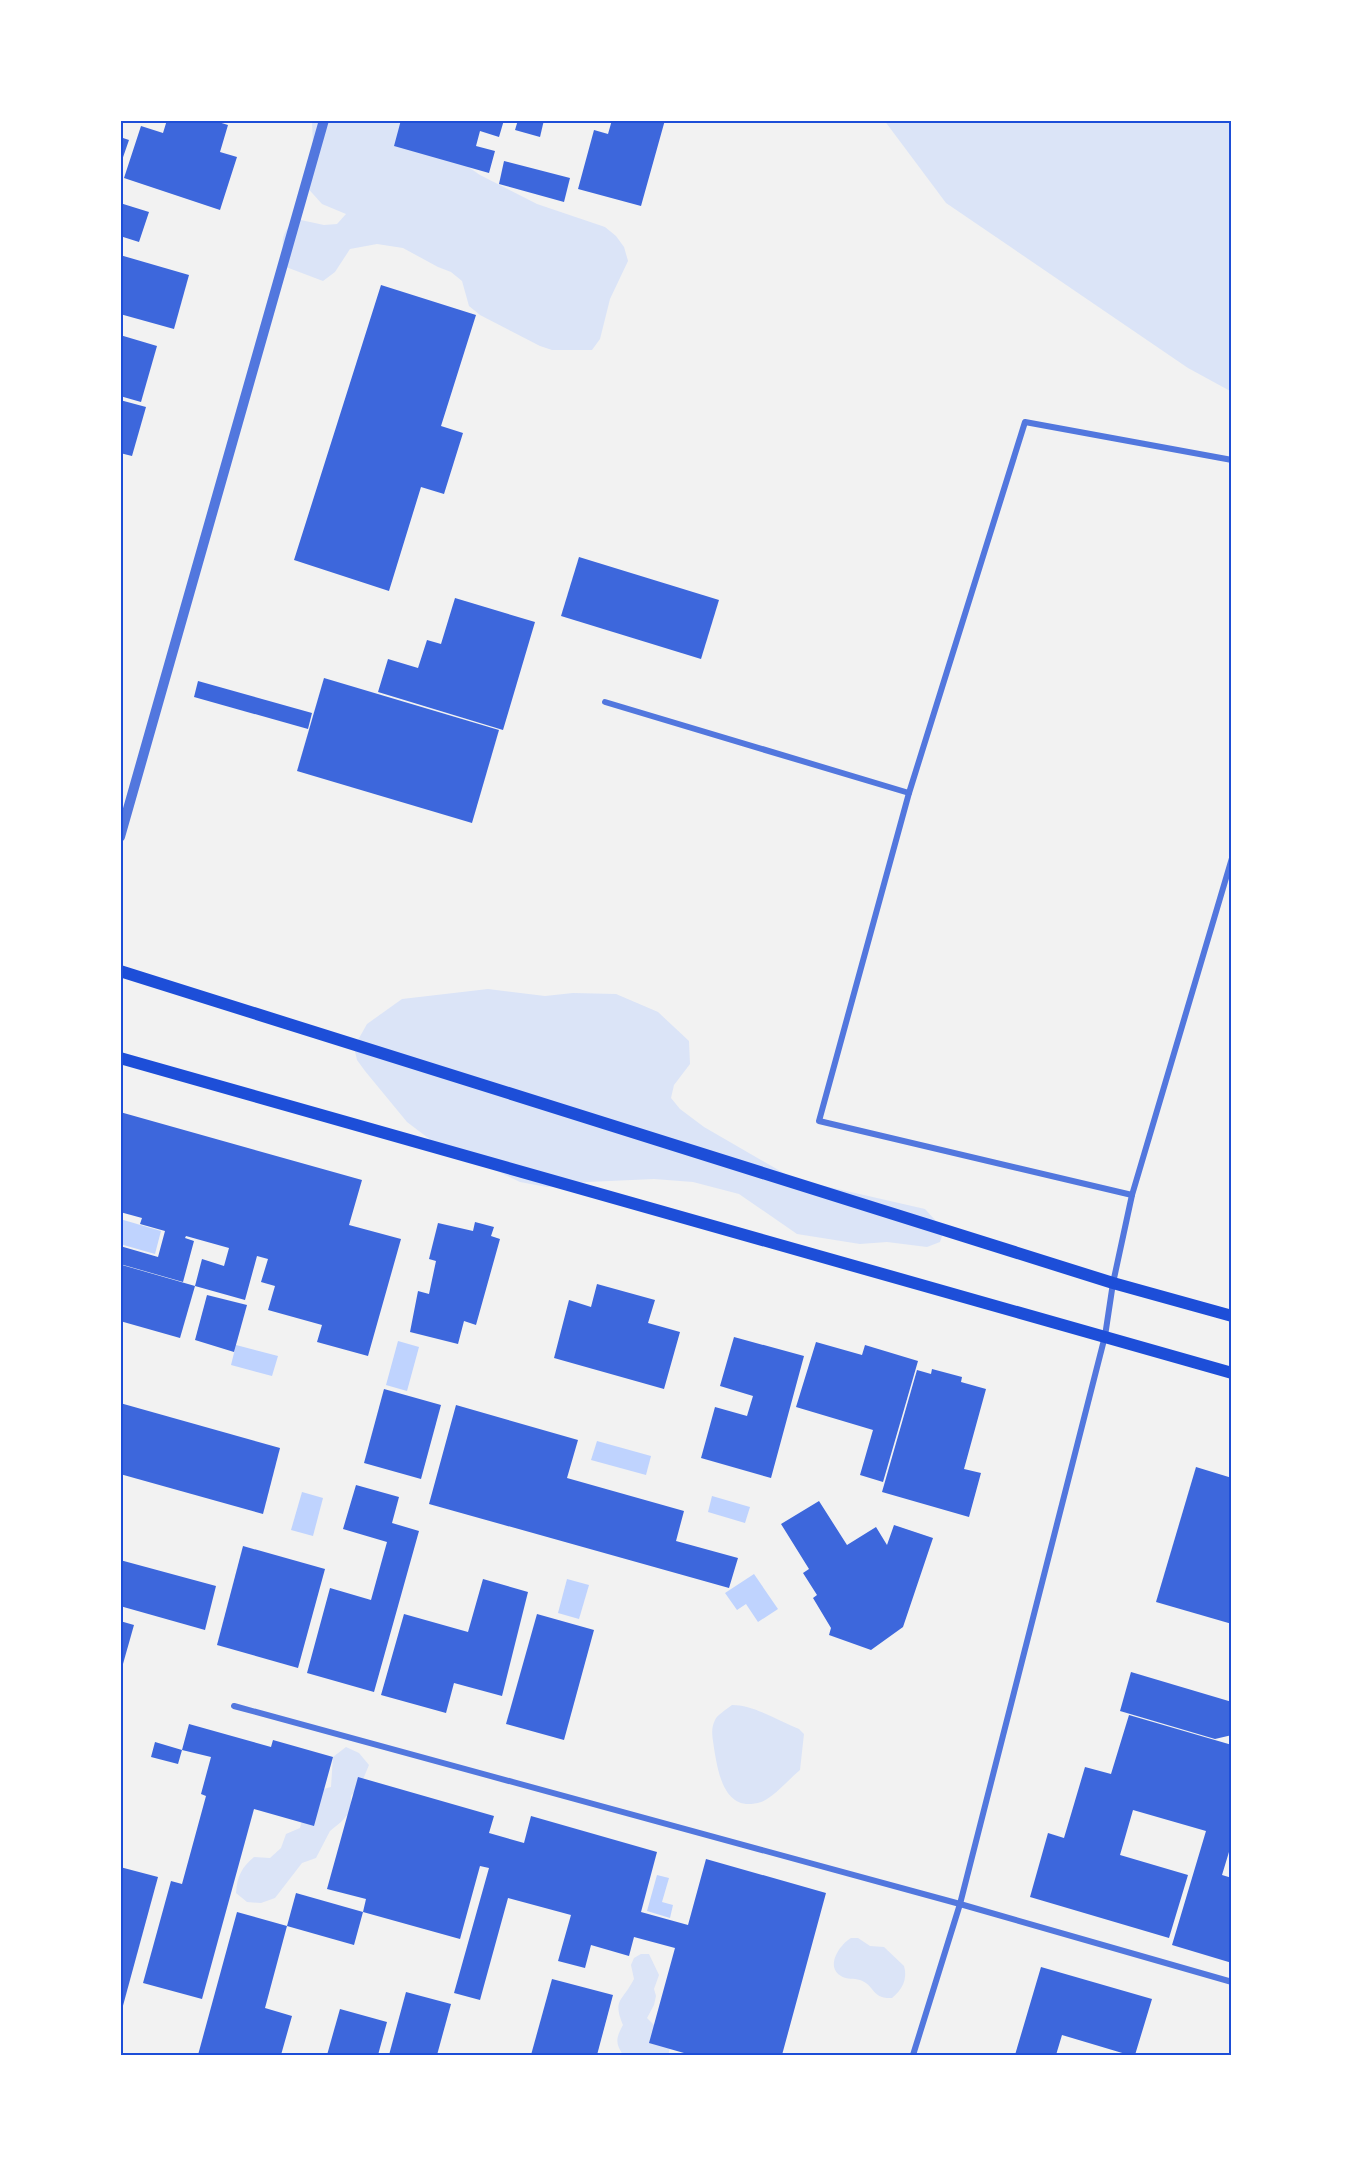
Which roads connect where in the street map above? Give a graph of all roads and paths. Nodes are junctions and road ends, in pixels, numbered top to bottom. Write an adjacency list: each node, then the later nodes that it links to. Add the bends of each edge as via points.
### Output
1 (324, 120): 5 (street)
2 (1232, 460): 4 (street, via 1025,422)
3 (605, 702): 4 (street)
4 (909, 793): 9 (street, via 819,1121)
5 (120, 837)
6 (1232, 858): 9 (street)
7 (120, 971): 10 (main road)
8 (120, 1058): 12 (main road)
9 (1132, 1195): 10 (street)
10 (1113, 1283): 11 (main road); 12 (street)
11 (1232, 1316)
12 (1105, 1336): 13 (main road); 15 (street)
13 (1232, 1373)
14 (234, 1706): 15 (street)
15 (960, 1904): 16 (street); 17 (street)
16 (1232, 1982)
17 (913, 2055)

